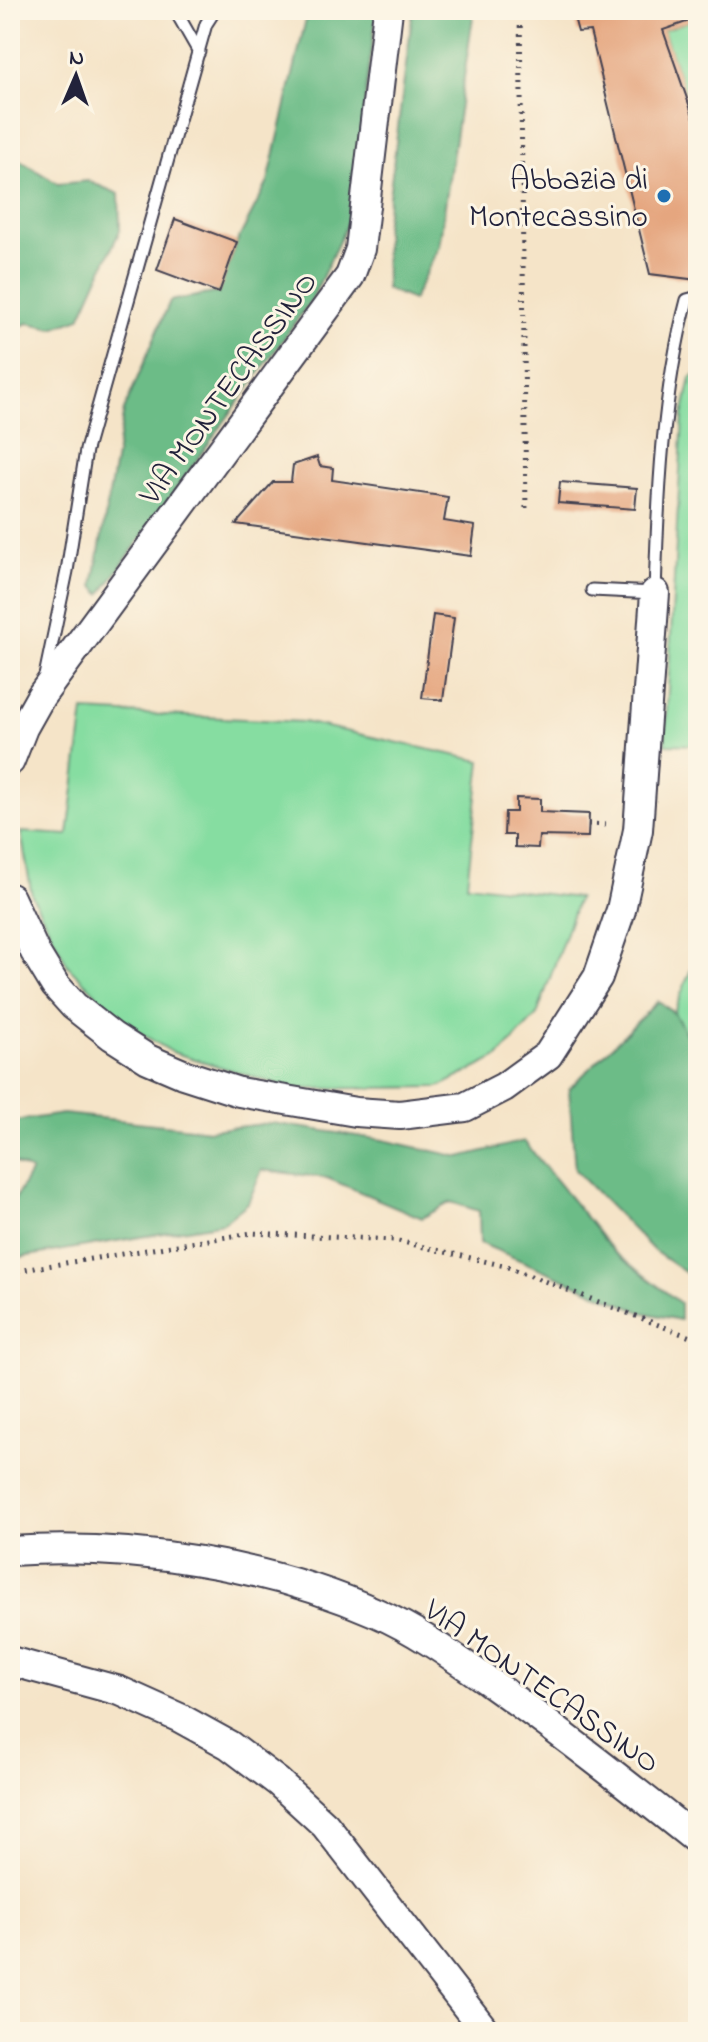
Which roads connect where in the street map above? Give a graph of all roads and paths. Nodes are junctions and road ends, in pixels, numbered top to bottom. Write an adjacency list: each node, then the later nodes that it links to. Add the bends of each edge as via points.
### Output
1 (175, 10): 5 (lane)
2 (215, 10): 5 (lane)
3 (388, 10): 10 (street, VIA MONTECASSINO, via 360,249 350,276)
4 (520, 10): 7 (path)
5 (199, 52): 10 (lane, via 86,450)
6 (698, 297): 9 (lane, via 687,300 678,331 658,491)
7 (526, 513)
8 (592, 590): 9 (lane)
9 (655, 593): 12 (street, via 638,830 621,910 598,977 548,1055 465,1107 400,1115 356,1112 239,1092 148,1059 74,1006 55,985)
10 (41, 696): 11 (street, VIA MONTECASSINO)
11 (10, 761)
12 (10, 898)
13 (10, 1272): 14 (path, via 252,1233 394,1240 505,1266)
14 (698, 1340)
15 (10, 1551): 17 (street, VIA MONTECASSINO, via 124,1551 217,1565 303,1583 380,1614 442,1649 547,1723)
16 (10, 1661): 18 (street, via 120,1691 229,1745 278,1782 325,1825)
17 (698, 1841)
18 (486, 2032)

